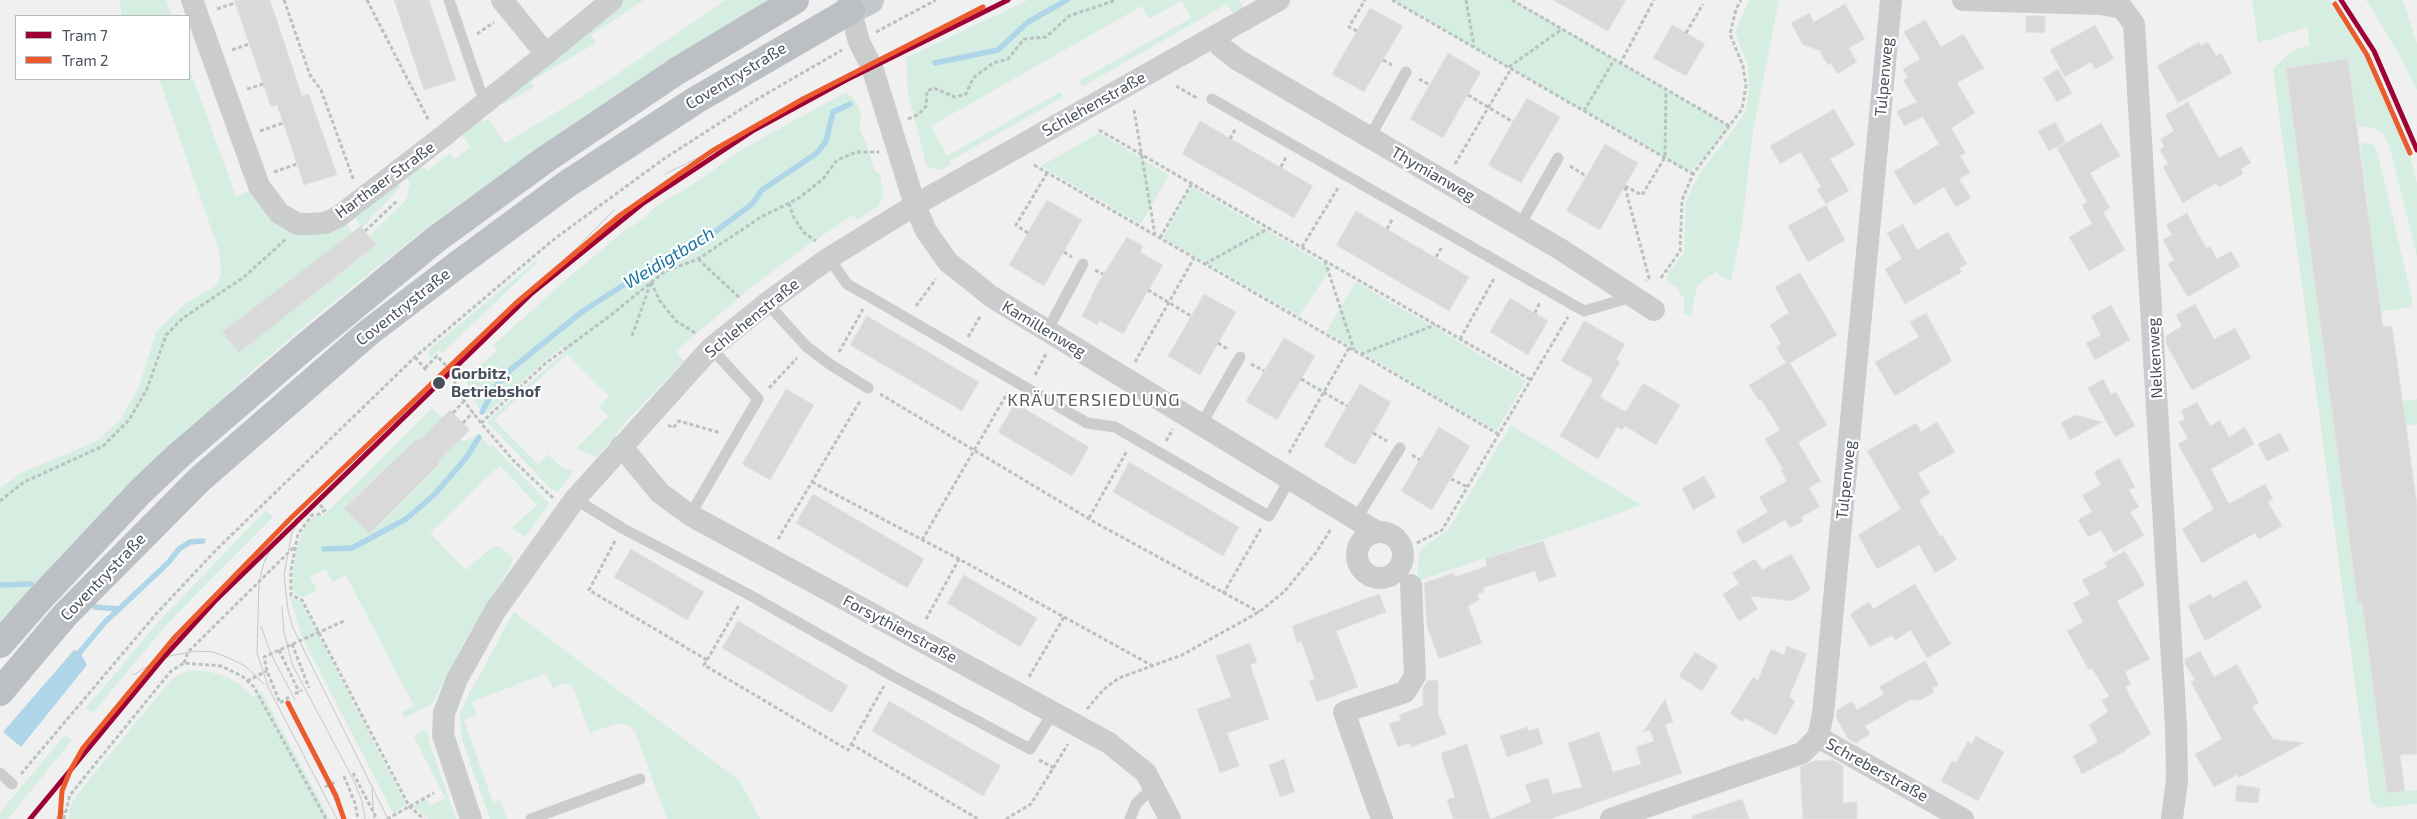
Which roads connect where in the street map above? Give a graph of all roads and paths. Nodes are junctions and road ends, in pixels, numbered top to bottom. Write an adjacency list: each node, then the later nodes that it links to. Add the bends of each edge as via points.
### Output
1 (192, 0): 70 (street, via 259,186 279,213)
2 (284, 0): 67 (path, via 310,75 321,90)
3 (367, 0): 51 (path)
4 (449, 0): 43 (lane, via 480,90)
5 (502, 0): 33 (street)
6 (612, 0): 33 (street, Harthaer Straße)
7 (795, 0): 162 (highway, Coventrystraße, via 677,71 554,153 420,252 172,462 141,491)
8 (936, 0): 19 (path)
9 (1116, 0): 49 (path, via 1068,16 1046,37 1024,39 1008,59 993,63 973,78 966,94 955,97 934,88 927,91 926,106 919,114)
10 (1279, 0): 28 (street, Schlehenstraße)
11 (1365, 0): 26 (path, via 1349,27)
12 (1392, 0): 30 (path)
13 (1466, 0): 30 (path)
14 (1512, 0): 25 (path)
15 (1654, 0): 35 (path)
16 (1741, 0): 50 (path, via 1730,34 1743,66 1746,86 1742,109)
17 (1891, 0): 179 (street, Tulpenweg, via 1831,637)
18 (1963, 0): 211 (street, Nelkenweg, via 2101,4 2122,8 2134,24 2176,726 2177,780)
19 (928, 2): 24 (path)
20 (235, 3): 23 (path)
21 (856, 3): 49 (street, Kamillenweg, via 860,42); 171 (highway, Coventrystraße, via 696,100 567,184 368,334 200,479 65,615)
22 (1703, 4): 27 (path)
23 (222, 8)
24 (883, 28)
25 (1562, 29): 34 (path); 36 (path)
26 (1357, 31)
27 (1686, 33)
28 (1214, 37): 54 (street, Thymianweg, via 1238,60); 69 (street, Schlehenstraße)
29 (249, 44): 31 (path)
30 (1474, 47): 36 (path)
31 (237, 48)
32 (837, 53): 109 (path, via 665,158 553,240)
33 (546, 54): 43 (street, Harthaer Straße)
34 (1614, 60): 35 (path); 46 (path)
35 (1620, 64): 40 (path)
36 (1510, 68): 44 (path); 46 (path)
37 (1406, 72): 54 (lane)
38 (263, 84): 39 (path)
39 (249, 88)
40 (1666, 90): 50 (path); 58 (path)
41 (1468, 95): 44 (path)
42 (1212, 99): 91 (lane, via 1584,311)
43 (488, 100): 70 (street, Harthaer Straße, via 338,217 325,223)
44 (1488, 108): 47 (path); 61 (path)
45 (1134, 110): 56 (path)
46 (1584, 111): 58 (path)
47 (1513, 122)
48 (283, 123): 53 (path)
49 (889, 127): 55 (street, Kamillenweg)
50 (1731, 127): 64 (path, via 1705,155)
51 (433, 128)
52 (1099, 130): 56 (path)
53 (254, 134)
54 (1370, 137): 71 (street, Thymianweg)
55 (896, 148): 68 (path, via 875,153 856,152 837,160 823,179); 69 (street, Kamillenweg)
56 (1141, 154): 66 (path); 74 (path)
57 (1558, 158): 71 (lane)
58 (1665, 158): 64 (path); 84 (path, via 1642,195 1625,186)
59 (297, 164): 63 (path)
60 (1034, 165): 62 (path)
61 (1452, 169)
62 (1047, 173): 73 (path, via 1016,225); 74 (path)
63 (268, 174)
64 (1693, 174): 85 (path, via 1682,200 1680,251)
65 (1342, 182): 76 (path)
66 (1192, 183): 72 (path); 75 (path)
67 (357, 188)
68 (789, 203): 77 (path, via 803,232 815,240); 79 (path, via 761,217)
69 (914, 205): 77 (street, Schlehenstraße); 100 (street, Kamillenweg, via 926,231 948,262 992,297)
70 (298, 224): 140 (path, via 294,233 244,277 182,318 166,335 147,389 129,420 103,446 24,482)
71 (1520, 225): 91 (street, Thymianweg)
72 (1268, 228): 76 (path); 82 (path)
73 (1028, 233)
74 (1155, 235): 75 (path)
75 (1160, 238): 78 (path)
76 (1302, 247): 80 (path)
77 (829, 258): 90 (lane, via 848,284); 94 (street, Schlehenstraße)
78 (1194, 258): 82 (path); 93 (path)
79 (698, 259): 86 (path, via 664,272); 94 (path)
80 (1325, 261): 99 (path); 107 (path)
81 (1083, 264): 100 (lane)
82 (1205, 264): 106 (path)
83 (1498, 272): 102 (path)
84 (1649, 278)
85 (1661, 278)
86 (651, 282): 101 (path); 105 (path, via 660,301 676,321); 128 (path, via 546,363)
87 (931, 286): 89 (path)
88 (1148, 290): 93 (path)
89 (926, 291)
90 (870, 297): 103 (path); 117 (lane)
91 (1633, 297): 95 (street, Thymianweg)
92 (1543, 298): 96 (path)
93 (1169, 303): 98 (path); 111 (path)
94 (760, 308): 104 (lane); 105 (street, Schlehenstraße)
95 (1654, 310)
96 (1535, 313)
97 (1569, 314): 115 (path)
98 (1191, 316)
99 (1435, 325): 102 (path); 108 (path)
100 (1051, 333): 117 (path); 129 (street, Kamillenweg)
101 (632, 336)
102 (1460, 339): 115 (path)
103 (843, 343)
104 (807, 347): 116 (lane); 120 (path)
105 (711, 348): 120 (lane); 125 (street, Schlehenstraße)
106 (1350, 348): 107 (path); 118 (path)
107 (1354, 351): 108 (path)
108 (1360, 354): 130 (path)
109 (415, 357): 113 (path, via 425,369 436,356 457,377); 186 (path, via 312,455 163,606)
110 (1240, 357): 129 (lane)
111 (1133, 366)
112 (451, 376): 113 (path)
113 (454, 380): 121 (path)
114 (1301, 380): 118 (path)
115 (1531, 380): 130 (path)
116 (868, 388): 134 (path)
117 (1028, 389): 136 (lane, via 1087,423 1115,427 1268,516)
118 (1325, 393): 122 (path); 136 (path)
119 (1005, 396): 134 (path)
120 (758, 400): 131 (lane)
121 (464, 402): 124 (path); 126 (path)
122 (1347, 406)
123 (854, 411): 138 (path)
124 (473, 412): 127 (path); 128 (path)
125 (652, 412): 131 (path, via 672,428 679,421); 132 (street, Schlehenstraße)
126 (453, 413)
127 (463, 423)
128 (482, 423): 142 (path, via 514,461)
129 (1201, 425): 136 (street, Kamillenweg)
130 (1500, 435): 139 (path)
131 (736, 437): 143 (lane)
132 (621, 446): 142 (street, Schlehenstraße); 143 (street, Forsythienstraße, via 660,493)
133 (1400, 448): 144 (lane)
134 (974, 451): 145 (path); 149 (path)
135 (1121, 461): 145 (path)
136 (1288, 469): 144 (street, Kamillenweg)
137 (1451, 479): 139 (path)
138 (812, 482): 149 (path); 152 (path)
139 (1468, 488): 150 (path, via 1442,530)
140 (0, 501)
141 (320, 505): 151 (path, via 325,510 312,515 302,527)
142 (571, 505): 146 (lane); 202 (street, Schlehenstraße, via 495,611 457,679 444,713 443,735)
143 (690, 515): 152 (street, Forsythienstraße)
144 (1349, 515): 148 (street, Kamillenweg); 156 (path, via 1284,592)
145 (1089, 518): 155 (path)
146 (622, 528): 165 (path, via 589,590); 176 (lane, via 1030,749)
147 (1261, 529): 155 (path)
148 (1377, 532)
149 (922, 540): 153 (path)
150 (1417, 543)
151 (295, 546): 160 (path, via 291,595 302,600); 166 (path, via 188,652)
152 (767, 558): 161 (street, Forsythienstraße)
153 (960, 559): 157 (path); 161 (path)
154 (1410, 585): 208 (street, via 1415,676 1405,692 1344,712)
155 (1223, 594): 156 (path)
156 (1259, 612): 167 (path, via 1182,655)
157 (1064, 617): 167 (path); 174 (path)
158 (732, 618): 165 (path)
159 (344, 621): 160 (path)
160 (319, 632): 163 (path); 191 (path)
161 (915, 638): 174 (street, Forsythienstraße)
162 (0, 644)
163 (292, 644): 164 (path); 170 (path)
164 (279, 650): 168 (path, via 264,657); 172 (path)
165 (707, 660): 180 (path, via 704,665 848,750)
166 (184, 663): 169 (path, via 221,666); 192 (path, via 171,671 70,794)
167 (1150, 665): 177 (path, via 1119,678 1104,689)
168 (267, 671): 169 (path); 175 (path, via 280,703)
169 (247, 681): 196 (path, via 254,688)
170 (309, 688)
171 (0, 692)
172 (299, 692)
173 (880, 693): 180 (path)
174 (1019, 694): 176 (street, Forsythienstraße)
175 (289, 697)
176 (1054, 712): 189 (street, Forsythienstraße, via 1129,757)
177 (1085, 712)
178 (1073, 735): 205 (path, via 1031,804)
179 (1818, 737): 209 (street, via 1802,752); 210 (street, Schreberstraße)
180 (851, 744): 204 (path)
181 (0, 773): 186 (lane)
182 (353, 773): 199 (path)
183 (344, 776): 198 (path)
184 (640, 779): 203 (lane)
185 (335, 782): 187 (path)
186 (12, 784)
187 (329, 785): 188 (path); 197 (path)
188 (325, 787)
189 (1156, 788): 206 (lane, via 1136,804); 207 (street, Forsythienstraße)
190 (434, 793): 191 (path)
191 (409, 806): 193 (path); 201 (path)
192 (64, 810): 194 (path); 195 (path)
193 (395, 817): 200 (path)
194 (57, 819)
195 (64, 819)
196 (326, 819)
197 (344, 819)
198 (358, 819)
199 (377, 819)
200 (387, 819)
201 (424, 819)
202 (471, 819)
203 (531, 819)
204 (978, 819)
205 (1006, 819)
206 (1130, 819)
207 (1170, 819)
208 (1382, 819)
209 (1611, 819)
210 (1963, 819)
211 (2172, 819)

